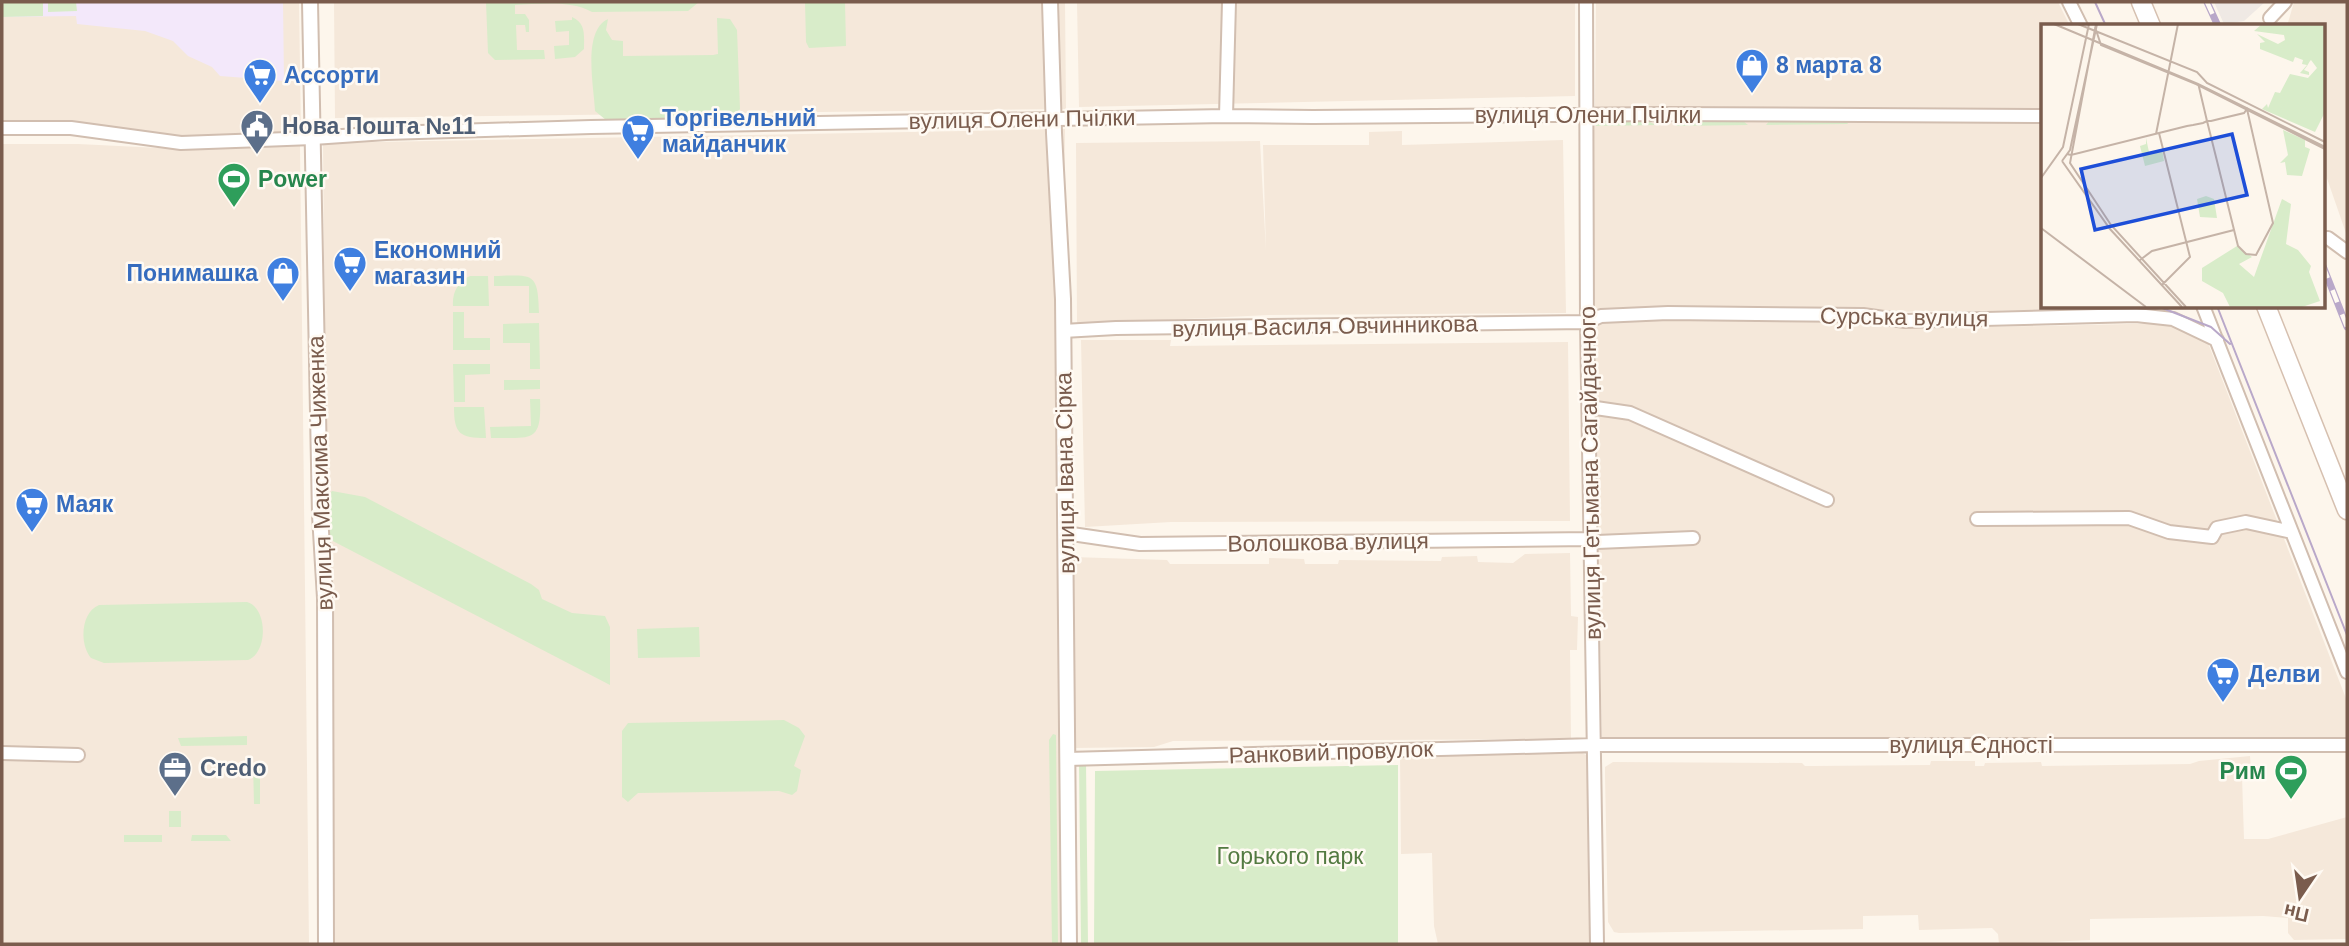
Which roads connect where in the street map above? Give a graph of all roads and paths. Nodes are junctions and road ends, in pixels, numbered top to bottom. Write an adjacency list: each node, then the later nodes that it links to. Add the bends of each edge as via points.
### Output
1 (310, 2): 16 (street, вулиця Максима Чиженка)
2 (1050, 2): 14 (street, вулиця Івана Сірка)
3 (1229, 2): 12 (street)
4 (1586, 2): 11 (street, вулиця Гетьмана Сагайдачного)
5 (2068, 2): 9 (street)
6 (2141, 2): 10 (main road)
7 (2285, 2): 8 (street)
8 (2270, 18)
9 (2080, 24)
10 (2150, 24)
11 (1586, 114): 12 (street, вулиця Олени Пчілки); 13 (street, вулиця Олени Пчілки); 21 (street, вулиця Гетьмана Сагайдачного)
12 (1226, 116): 14 (street, вулиця Олени Пчілки)
13 (2041, 116)
14 (1053, 118): 16 (street, вулиця Олени Пчілки, via 578,127); 22 (street, вулиця Івана Сірка)
15 (2, 128): 16 (street, вулиця Олени Пчілки, via 71,128 181,143)
16 (313, 138): 38 (street, вулиця Максима Чиженка, via 325,598)
17 (2328, 238): 18 (street)
18 (2347, 252)
19 (2204, 308): 23 (street)
20 (2267, 308): 26 (main road)
21 (1587, 321): 22 (street, вулиця Василя Овчинникова); 23 (street, Сурська вулиця, via 1601,316 1668,313 1863,315 1905,321 2136,315 2173,319); 24 (street, вулиця Гетьмана Сагайдачного)
22 (1063, 331): 29 (street, вулиця Івана Сірка)
23 (2217, 340): 28 (street)
24 (1589, 407): 25 (street, via 1630,412); 31 (street, вулиця Гетьмана Сагайдачного)
25 (1827, 500)
26 (2347, 510)
27 (1977, 519): 28 (street, via 2129,518 2169,532 2212,537 2217,528 2246,522)
28 (2292, 532): 32 (street)
29 (1065, 533): 31 (street, Волошкова вулиця, via 1140,544); 37 (street, вулиця Івана Сірка)
30 (1693, 538): 31 (street, Волошкова вулиця)
31 (1591, 539): 33 (street, вулиця Гетьмана Сагайдачного)
32 (2347, 672)
33 (1595, 744): 34 (street, вулиця Єдності); 37 (street, Ранковий провулок); 40 (street, вулиця Гетьмана Сагайдачного)
34 (2347, 745)
35 (2, 753): 36 (street)
36 (78, 755)
37 (1068, 759): 39 (street, вулиця Івана Сірка)
38 (326, 944)
39 (1069, 944)
40 (1597, 944)

